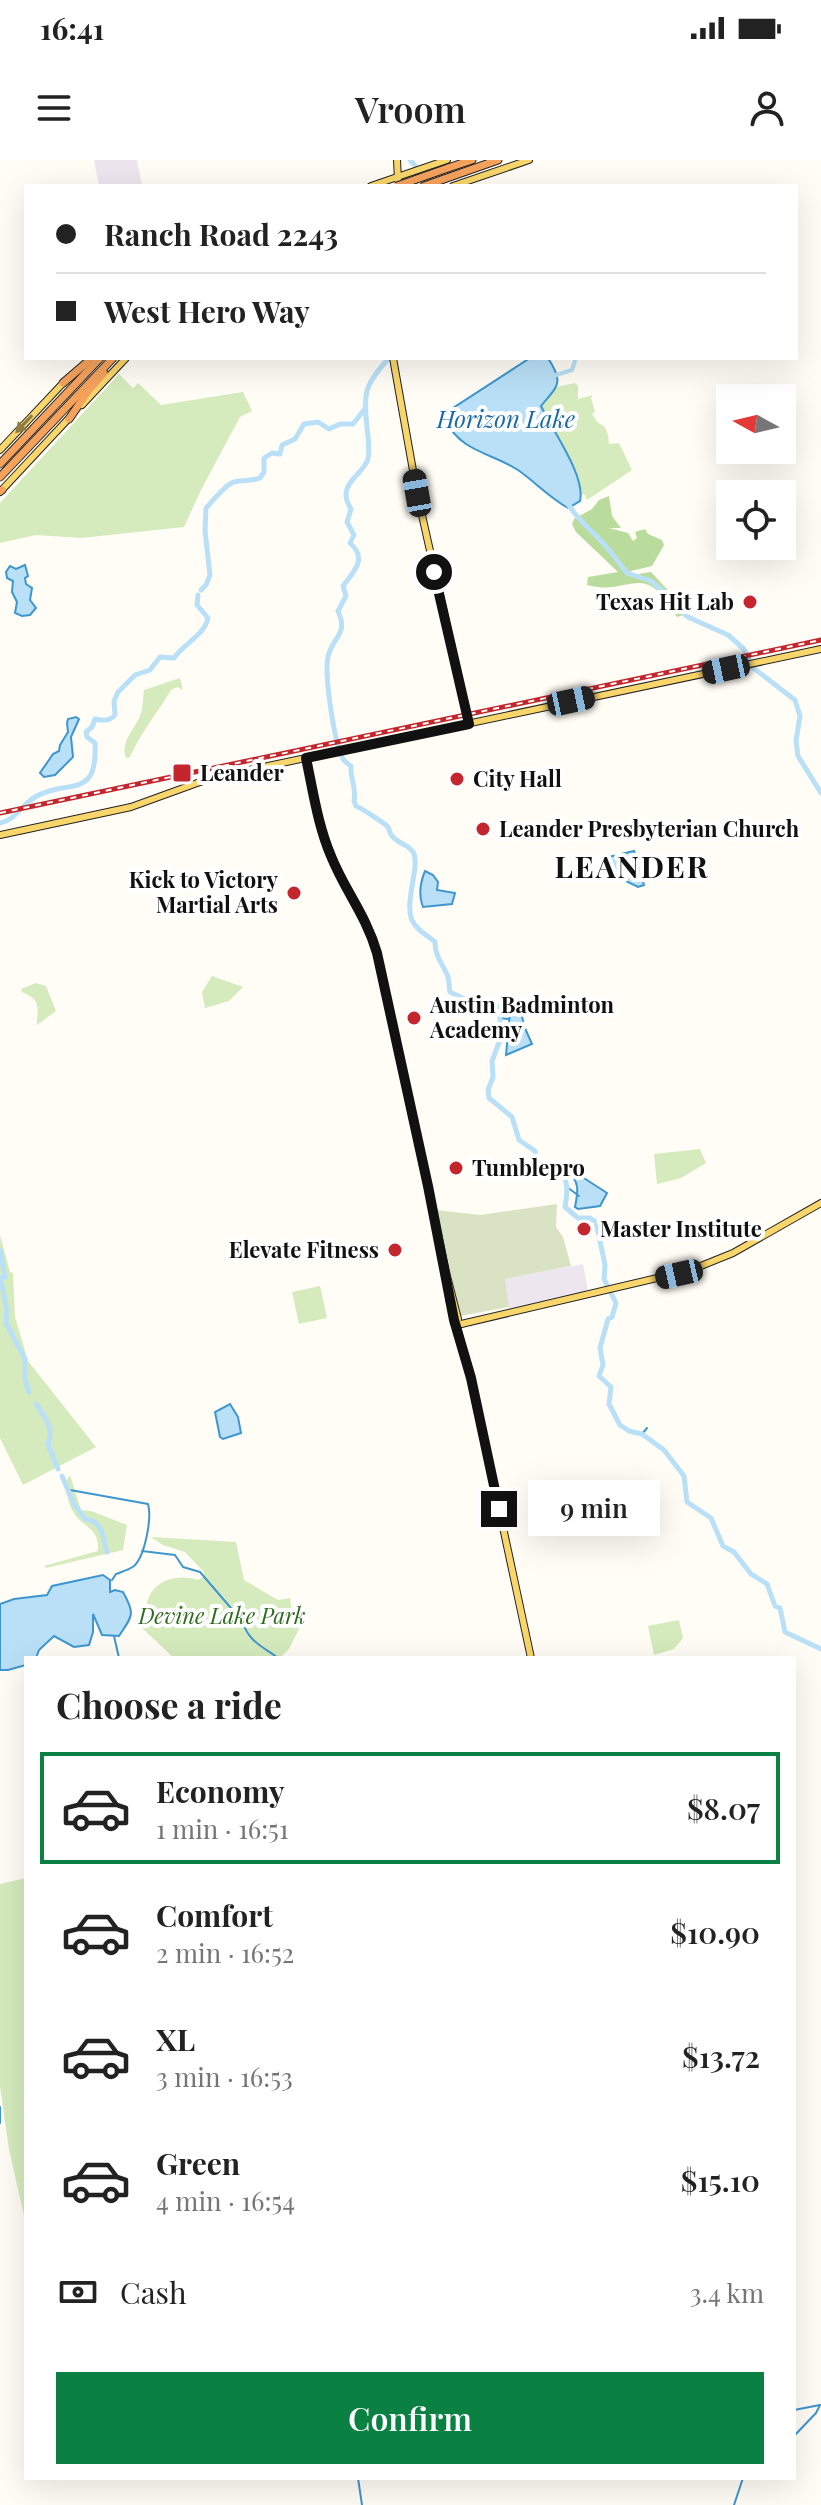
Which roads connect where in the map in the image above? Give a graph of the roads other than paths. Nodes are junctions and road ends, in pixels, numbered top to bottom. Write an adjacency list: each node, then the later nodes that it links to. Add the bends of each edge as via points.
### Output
1 (472, 160): 5 (highway)
2 (498, 160): 5 (highway)
3 (529, 160): 13 (main road)
4 (397, 162): 6 (main road); 7 (main road)
5 (449, 168): 6 (main road, via 432,165); 11 (highway, bridge); 12 (highway)
6 (411, 173): 7 (main road); 10 (main road)
7 (398, 177): 8 (main road); 9 (main road)
8 (377, 184)
9 (400, 184)
10 (401, 184)
11 (405, 184)
12 (427, 184)
13 (459, 184)
14 (84, 360): 21 (main road)
15 (90, 360): 21 (highway)
16 (98, 360): 24 (highway)
17 (114, 360): 22 (highway)
18 (114, 360): 25 (highway)
19 (124, 360): 22 (main road)
20 (393, 360): 28 (main road, via 418,502)
21 (63, 383): 23 (main road, one-way to 23)
22 (69, 419): 26 (main road)
23 (0, 450)
24 (0, 464)
25 (0, 477)
26 (1, 491)
27 (821, 649): 28 (main road)
28 (469, 724): 29 (main road)
29 (306, 758): 30 (main road, via 203,780 131,807); 32 (main road, via 326,845 377,953)
30 (0, 835)
31 (821, 1203): 32 (main road, via 691,1270)
32 (457, 1325): 33 (main road)
33 (531, 1656)

